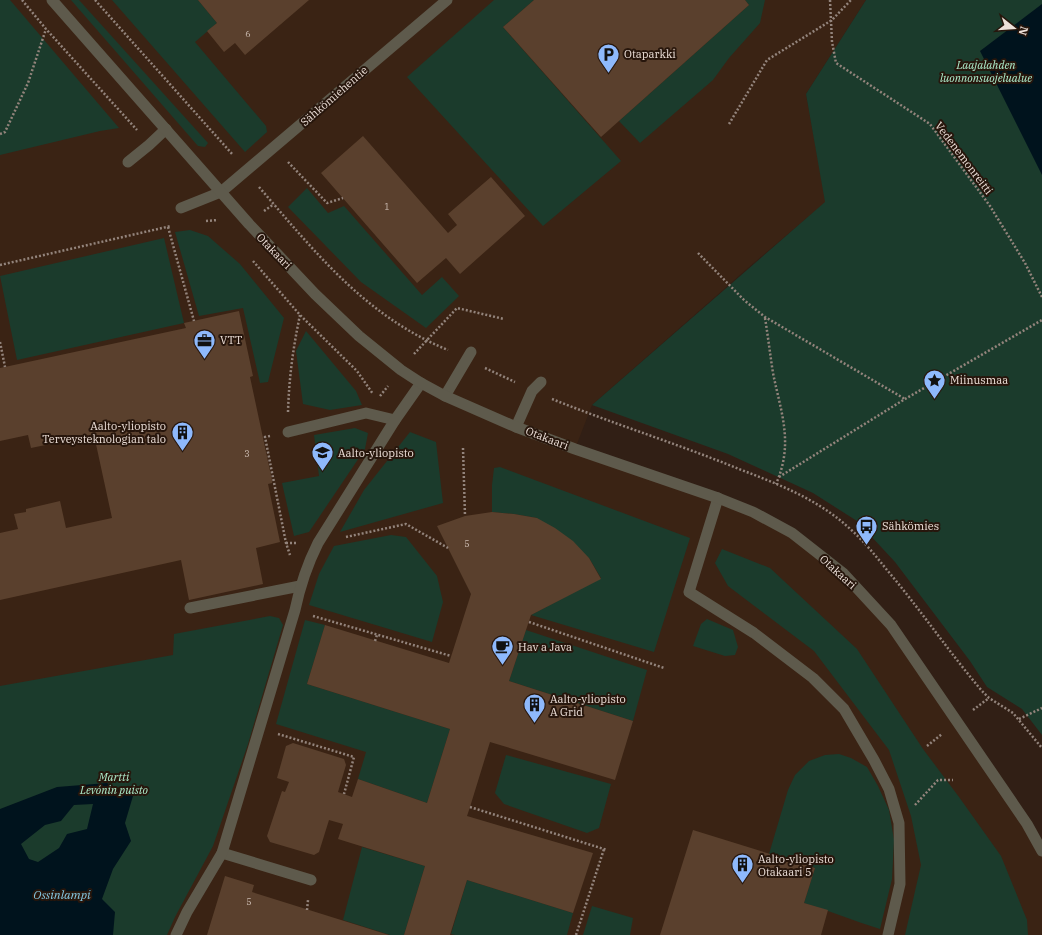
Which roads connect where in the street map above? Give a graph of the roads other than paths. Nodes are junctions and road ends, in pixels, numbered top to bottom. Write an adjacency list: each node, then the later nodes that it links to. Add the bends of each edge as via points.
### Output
1 (52, 0): 3 (street, Otakaari)
2 (447, 0): 5 (street, Sähkömiehentie)
3 (166, 129): 4 (street); 5 (street, Otakaari)
4 (128, 162)
5 (221, 192): 6 (street, Sähkömiehentie); 9 (street, Otakaari, via 315,294 359,336)
6 (181, 208)
7 (471, 352): 10 (street)
8 (541, 382): 12 (street, via 532,391)
9 (420, 383): 10 (street, Otakaari); 11 (street)
10 (445, 396): 12 (street, Otakaari)
11 (395, 420): 13 (street, via 366,413); 15 (street, via 318,543)
12 (516, 426): 14 (street, Otakaari)
13 (288, 432)
14 (718, 498): 17 (street, Otakaari, via 753,512 792,533 843,573 891,625 1027,824); 21 (street, via 689,592 760,637 813,678 844,708 889,789 899,823 900,884)
15 (300, 586): 16 (street); 18 (street)
16 (190, 608)
17 (1042, 851)
18 (222, 853): 19 (street); 20 (street, via 186,912)
19 (311, 880)
20 (176, 935)
21 (888, 935)

